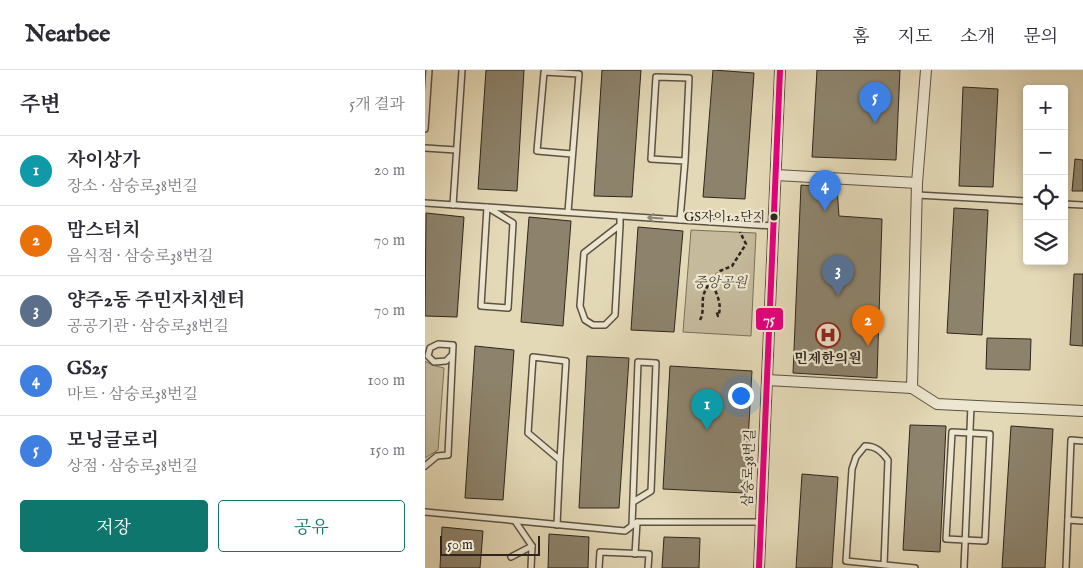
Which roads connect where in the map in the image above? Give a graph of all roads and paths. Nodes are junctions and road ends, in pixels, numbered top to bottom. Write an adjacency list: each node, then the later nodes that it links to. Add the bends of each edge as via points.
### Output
1 (429, 70): 5 (lane)
2 (462, 70): 7 (lane)
3 (780, 70): 10 (street, 삼숭로38번길)
4 (926, 70): 11 (street)
5 (425, 129)
6 (425, 148): 7 (lane)
7 (456, 150): 16 (lane)
8 (572, 154): 8 (lane, via 579,74 544,72 537,151); 19 (lane)
9 (685, 161): 9 (lane, via 651,159 656,76 689,78); 21 (lane)
10 (776, 175): 11 (street); 23 (street, 삼숭로38번길)
11 (917, 183): 12 (street)
12 (917, 195): 13 (lane); 30 (street)
13 (1023, 201)
14 (425, 203): 16 (lane)
15 (1068, 204): 17 (lane)
16 (453, 205): 18 (lane)
17 (1083, 205)
18 (487, 207): 18 (lane, via 481,306 508,308 513,223); 19 (lane)
19 (568, 212): 20 (lane)
20 (620, 216): 21 (lane, one-way to 20); 22 (lane)
21 (680, 220): 23 (lane)
22 (620, 225): 22 (lane, via 615,315 605,325 593,325 585,320 580,306 583,253)
23 (773, 226): 29 (street, 삼숭로38번길)
24 (739, 230): 25 (path, via 746,244 731,266 720,271)
25 (711, 282): 26 (path, via 721,310 719,316); 27 (path, via 703,298)
26 (715, 310)
27 (700, 320)
28 (452, 356): 28 (lane, via 446,361 434,362 428,356 430,348 438,344 453,345); 36 (lane, via 447,455 437,456)
29 (767, 380): 30 (street); 42 (street, 삼숭로38번길)
30 (912, 388): 31 (street, via 937,404)
31 (971, 406): 32 (street); 33 (lane)
32 (1083, 411)
33 (970, 433): 45 (lane); 45 (lane, via 952,432 946,539); 45 (lane, via 990,434 985,541)
34 (1083, 441): 39 (lane, via 1071,440)
35 (560, 460): 35 (lane, via 528,433 533,357 567,361); 44 (lane)
36 (425, 466)
37 (633, 502): 37 (lane, via 639,362 656,363 651,491); 43 (lane)
38 (425, 512): 41 (lane)
39 (1068, 520): 40 (lane); 56 (lane)
40 (1083, 520)
41 (515, 521): 44 (lane); 46 (lane)
42 (761, 522): 43 (lane); 53 (street, 삼숭로38번길)
43 (634, 524): 44 (lane, via 625,531); 47 (lane)
44 (557, 525)
45 (965, 540): 55 (lane)
46 (532, 546): 48 (lane); 50 (lane)
47 (635, 554): 51 (lane, via 600,552); 52 (lane, via 649,554)
48 (511, 557)
49 (883, 565): 49 (lane, via 845,561 852,469 865,446 882,452 888,460); 54 (lane)
50 (531, 568)
51 (599, 568)
52 (648, 568)
53 (759, 568)
54 (915, 568)
55 (964, 568)
56 (1066, 568)

